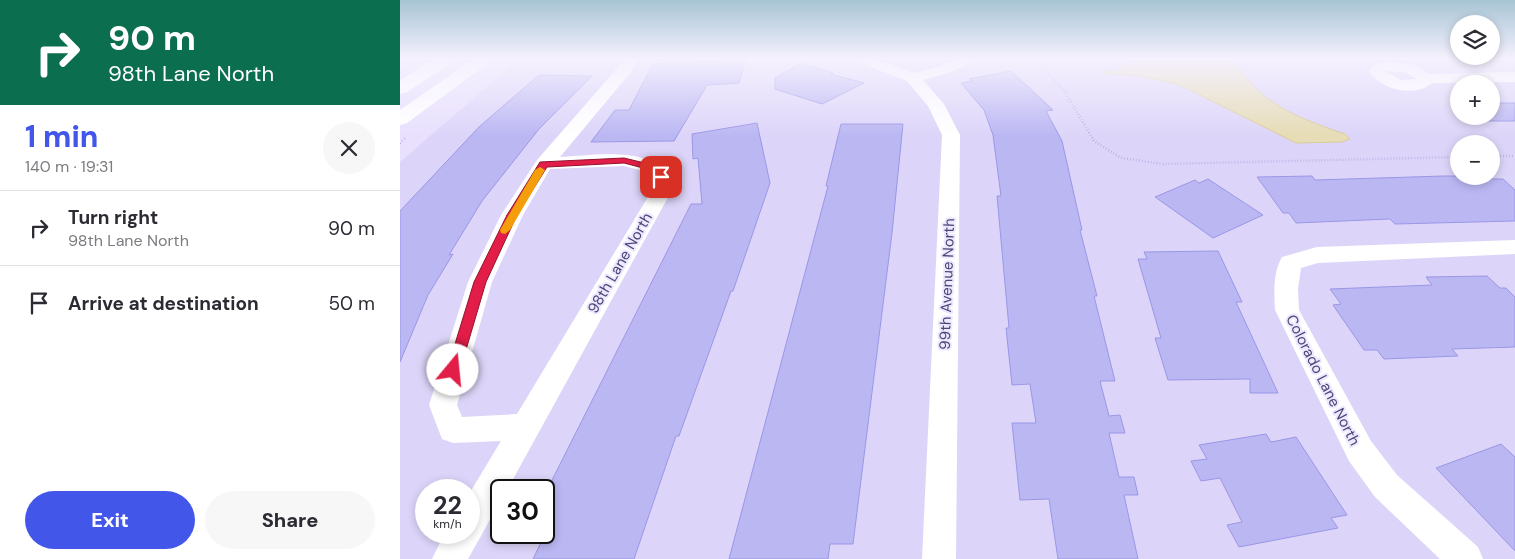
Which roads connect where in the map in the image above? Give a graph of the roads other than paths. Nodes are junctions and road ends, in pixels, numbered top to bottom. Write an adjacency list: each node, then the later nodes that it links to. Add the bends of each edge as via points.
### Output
1 (449, 84): 4 (street)
2 (613, 84): 5 (street)
3 (918, 84): 11 (street, 99th Avenue North, via 936,104 951,135)
4 (400, 119)
5 (544, 164): 7 (street, via 512,215 480,282 442,406 453,430); 7 (street, 98th Lane North, via 624,160 650,167 661,177 661,192)
6 (1515, 247): 12 (street, Colorado Lane North, via 1317,255 1290,263 1287,310 1360,451 1386,486)
7 (525, 427): 8 (street, 98th Lane North)
8 (480, 506)
9 (457, 544): 10 (street)
10 (449, 559)
11 (939, 559)
12 (1466, 559)

